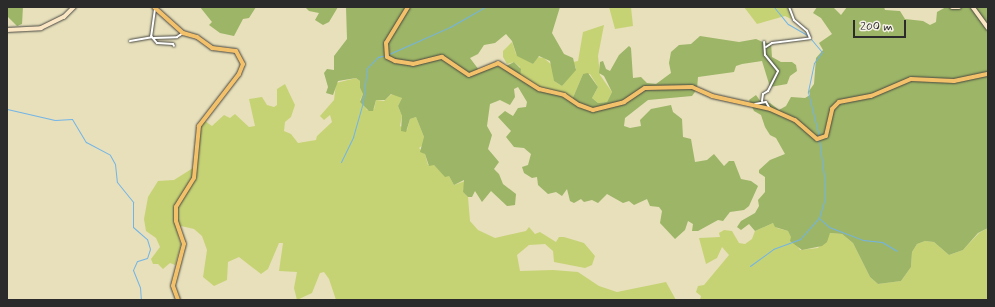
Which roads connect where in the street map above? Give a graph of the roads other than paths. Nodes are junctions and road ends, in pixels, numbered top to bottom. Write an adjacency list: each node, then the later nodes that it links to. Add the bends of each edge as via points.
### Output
1 (74, 7): 9 (street, via 64,17 37,29)
2 (408, 7): 20 (main road, via 386,43 387,57 394,61 413,64 442,57 469,75 498,63 539,88 564,95 593,110 624,102 641,89 653,87 688,86 712,96)
3 (789, 7): 17 (street, via 794,20 808,31 810,38 772,43)
4 (952, 7): 5 (street)
5 (959, 7)
6 (973, 7): 8 (street)
7 (155, 8): 10 (main road); 11 (street, via 149,33)
8 (988, 28)
9 (7, 30)
10 (183, 33): 12 (street, via 177,37); 22 (main road, via 199,38 212,48 236,51 242,64 239,74 199,126 194,178 176,206 176,221 184,244 173,286)
11 (153, 38): 12 (street); 13 (street); 15 (street, via 157,43)
12 (164, 38): 15 (street)
13 (130, 41)
14 (764, 42): 17 (street)
15 (162, 43): 16 (street)
16 (174, 46)
17 (766, 47): 19 (street, via 765,55 778,71 768,91 763,94)
18 (988, 74): 21 (main road, via 954,80 911,80 871,96 839,102 832,109 827,134 820,139 814,137 795,120)
19 (762, 101): 20 (street); 21 (street, via 768,104)
20 (755, 104): 21 (main road)
21 (770, 109)
22 (178, 300)

